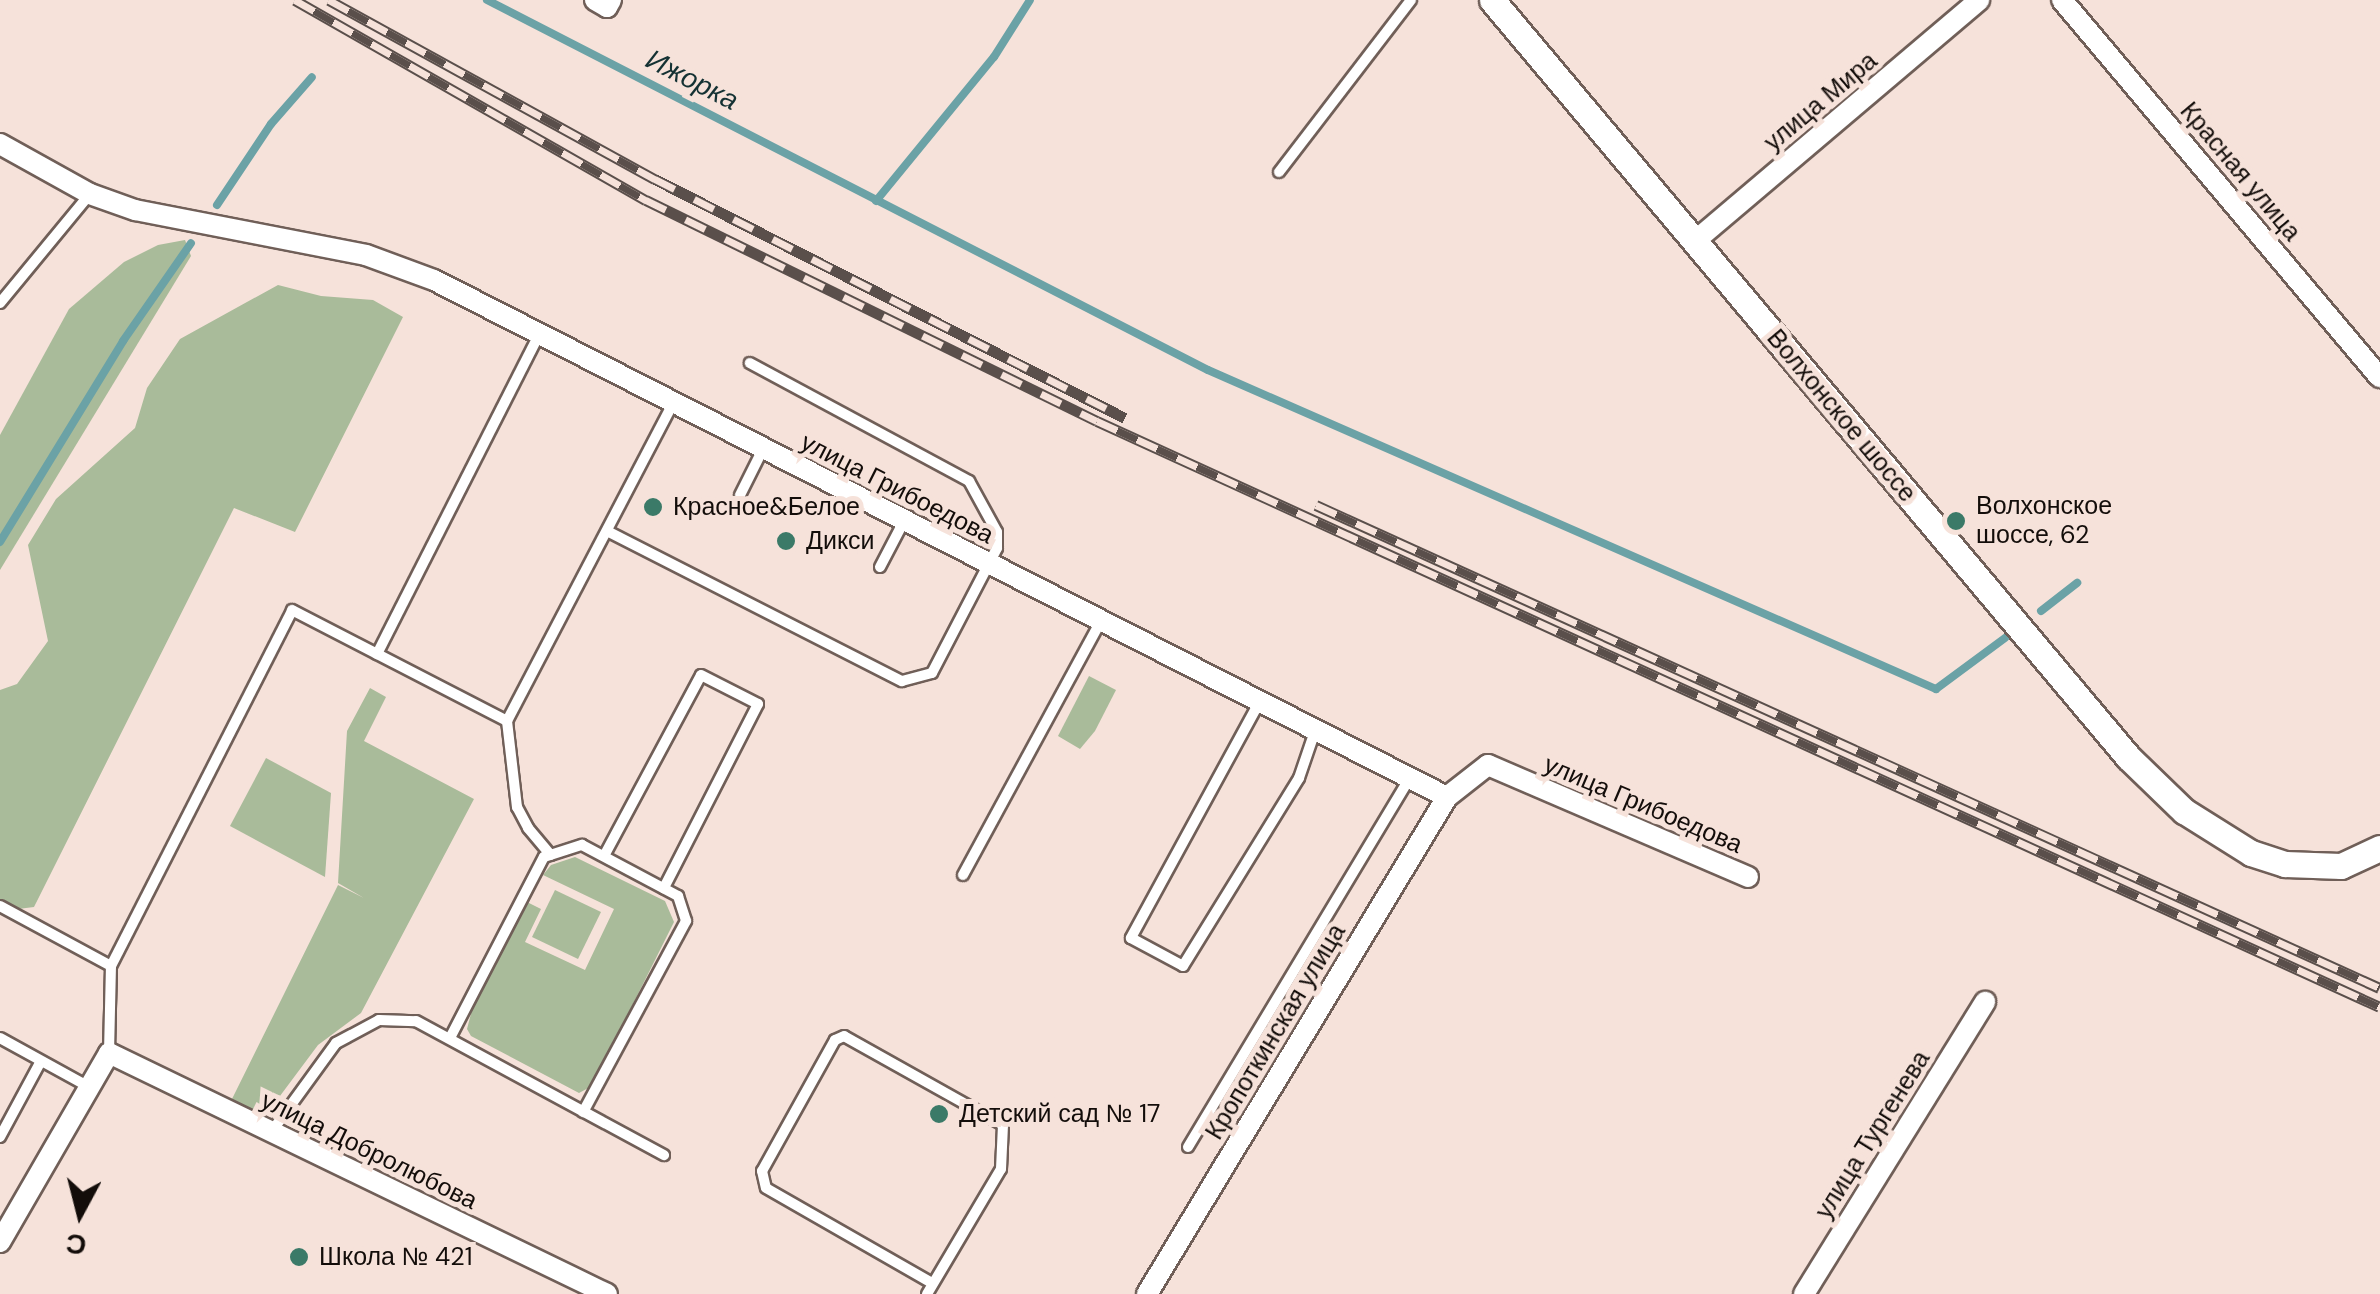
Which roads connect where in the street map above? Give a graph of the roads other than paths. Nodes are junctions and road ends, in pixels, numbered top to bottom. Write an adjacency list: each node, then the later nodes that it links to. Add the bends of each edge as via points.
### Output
1 (1411, 0): 6 (lane)
2 (1492, 0): 8 (street, Волхонское шоссе)
3 (1979, 0): 8 (street, улица Мира)
4 (2062, 0): 12 (street, Красная улица)
5 (0, 144): 7 (street, улица Грибоедова)
6 (1278, 172)
7 (90, 194): 9 (lane); 10 (street, улица Грибоедова, via 135,210 366,255 434,280)
8 (1694, 242): 27 (street, Волхонское шоссе, via 2128,757 2184,811 2251,853 2312,868 2342,866)
9 (0, 303)
10 (540, 334): 13 (street, улица Грибоедова); 21 (lane)
11 (750, 362): 18 (lane, via 969,480 997,532)
12 (2380, 377)
13 (674, 404): 14 (street, улица Грибоедова); 17 (lane)
14 (764, 449): 15 (lane); 16 (street, улица Грибоедова)
15 (740, 495)
16 (904, 520): 18 (street, улица Грибоедова); 19 (lane)
17 (607, 531): 18 (lane, via 902,681 932,673); 23 (lane)
18 (990, 564): 20 (street, улица Грибоедова)
19 (880, 567)
20 (1102, 620): 22 (street, улица Грибоедова); 30 (lane)
21 (377, 654): 23 (lane); 34 (lane, via 292,610)
22 (1260, 700): 24 (street, улица Грибоедова); 24 (lane, via 1131,938 1183,966 1298,778)
23 (507, 721): 28 (lane, via 518,807)
24 (1316, 728): 25 (street, улица Грибоедова)
25 (1412, 776): 26 (street, улица Грибоедова); 44 (lane)
26 (1448, 797): 31 (street, улица Грибоедова, via 1488,765); 49 (street, Кропоткинская улица)
27 (2380, 848)
28 (552, 855): 29 (lane, via 582,844); 37 (lane, via 544,857)
29 (604, 856): 32 (lane); 32 (lane, via 701,675 758,704)
30 (963, 876)
31 (1748, 877)
32 (664, 888): 41 (lane, via 678,896 686,921)
33 (0, 906): 34 (lane)
34 (111, 966): 38 (lane)
35 (1985, 1002): 50 (street, улица Тургенева)
36 (0, 1038): 39 (lane)
37 (450, 1038): 41 (lane); 42 (lane, via 416,1021 378,1020 336,1043)
38 (109, 1052): 40 (street); 42 (street, улица Добролюбова)
39 (41, 1061): 40 (lane); 43 (lane)
40 (89, 1087): 46 (street)
41 (583, 1112): 45 (lane)
42 (272, 1131): 48 (street, улица Добролюбова)
43 (0, 1137)
44 (1188, 1146)
45 (664, 1155)
46 (0, 1242)
47 (930, 1289): 47 (lane, via 1001,1168 1003,1125 844,1036 834,1040 762,1171 766,1188)
48 (607, 1294)
49 (1147, 1294)
50 (1804, 1294)

